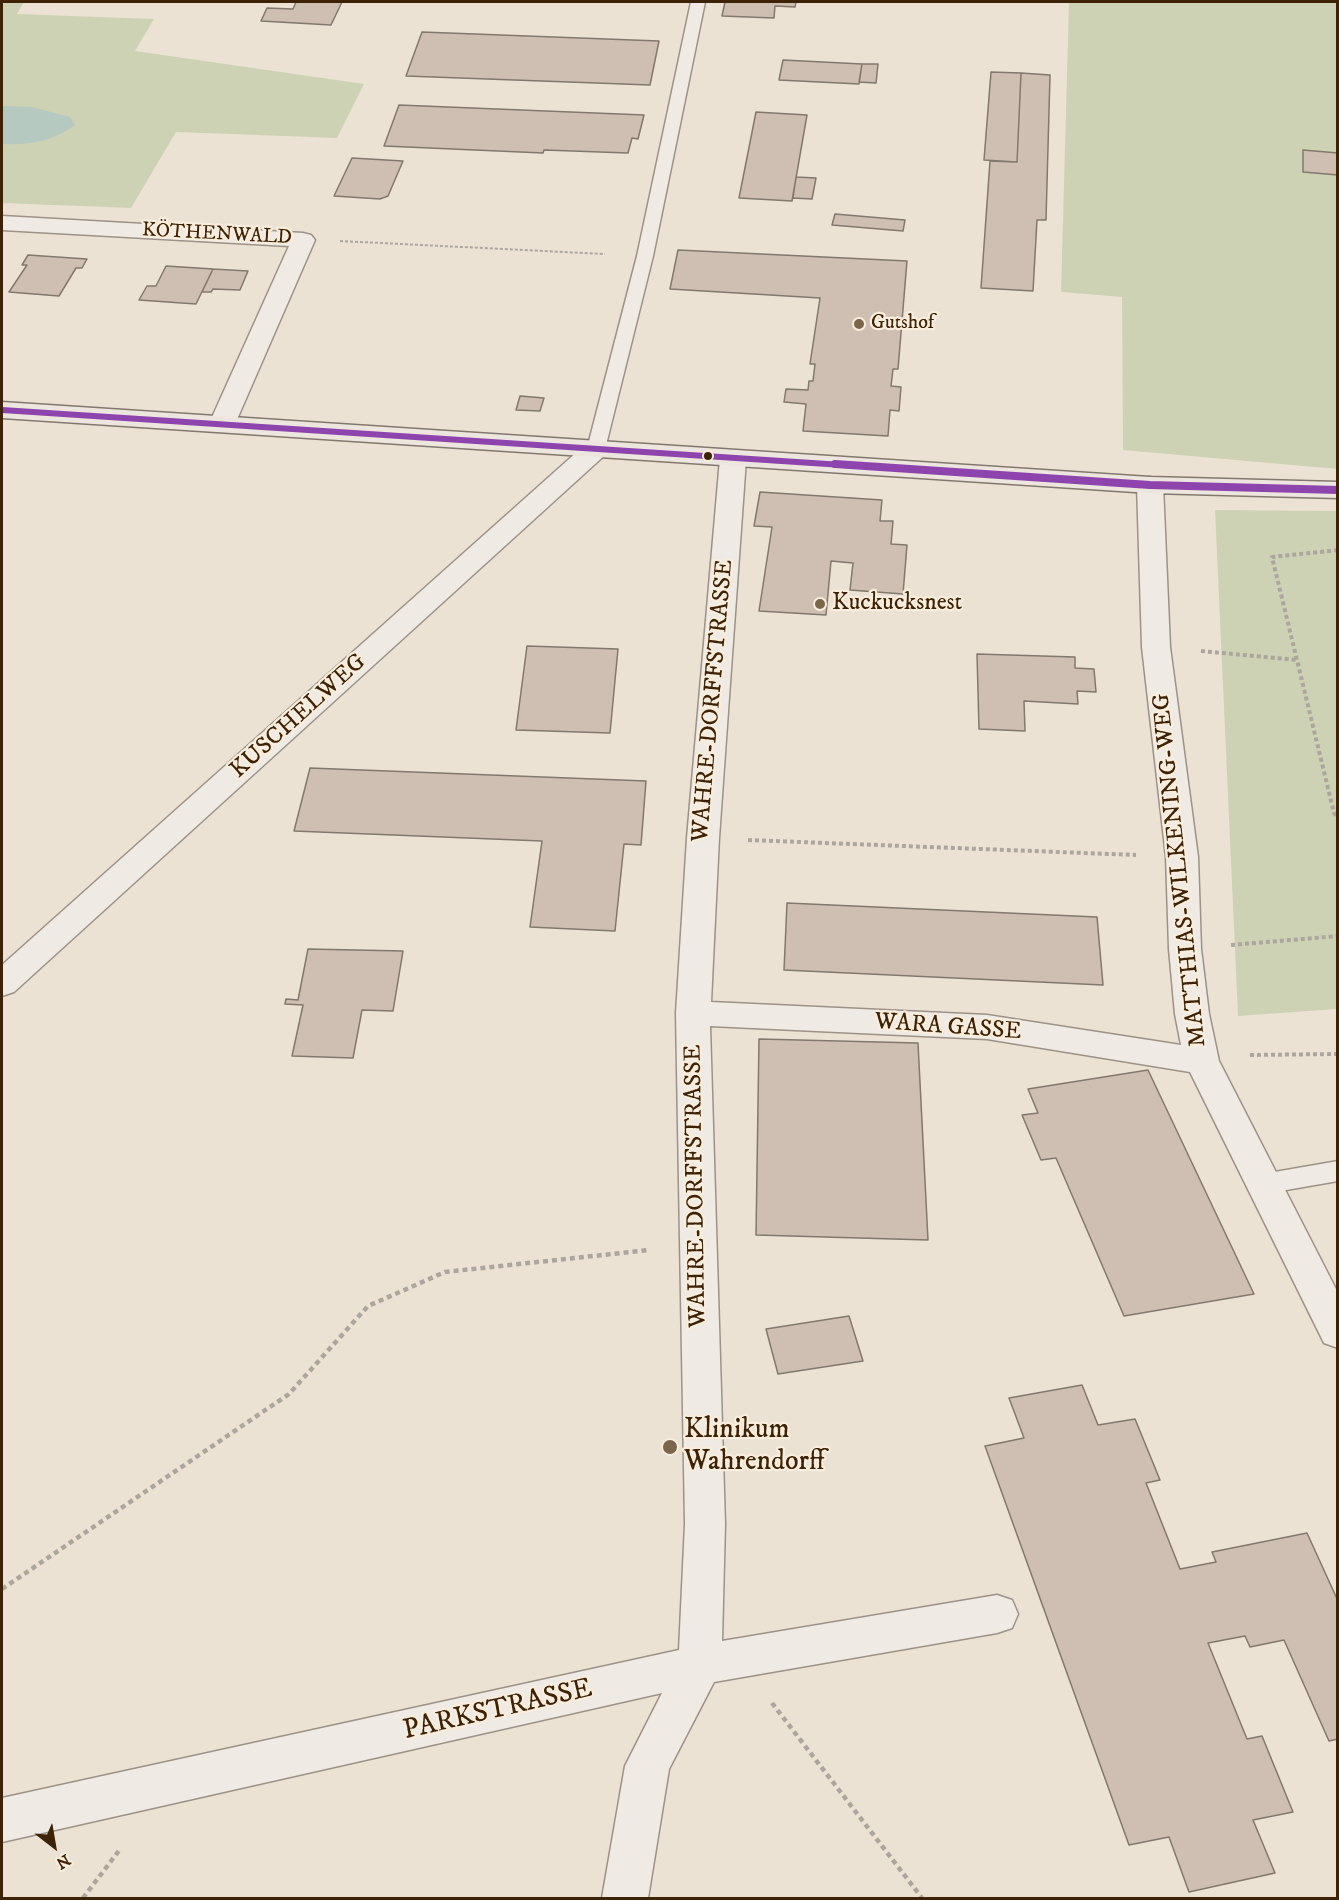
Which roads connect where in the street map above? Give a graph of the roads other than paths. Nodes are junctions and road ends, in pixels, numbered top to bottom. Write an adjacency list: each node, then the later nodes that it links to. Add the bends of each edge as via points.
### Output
1 (698, 2): 5 (lane, via 645,256)
2 (2, 223): 4 (street, KÖTHENWALD, via 303,240)
3 (2, 410): 4 (main road)
4 (222, 424): 5 (main road)
5 (596, 449): 6 (main road); 9 (street, KUSCHELWEG)
6 (733, 459): 7 (main road); 10 (street, WAHRE-DORFFSTRASSE)
7 (1150, 485): 8 (main road); 11 (street, MATTHIAS-WILKENING-WEG, via 1156,648 1182,857 1192,1014)
8 (1338, 490)
9 (2, 984)
10 (693, 1013): 11 (street, WARA GASSE, via 987,1027); 17 (street, WAHRE-DORFFSTRASSE, via 705,1524)
11 (1202, 1061): 13 (street, MATTHIAS-WILKENING-WEG)
12 (1338, 1171): 13 (lane)
13 (1263, 1184): 14 (street, MATTHIAS-WILKENING-WEG)
14 (1330, 1300): 15 (street, MATTHIAS-WILKENING-WEG)
15 (1338, 1332)
16 (997, 1614): 17 (street, PARKSTRASSE)
17 (718, 1661): 18 (street, PARKSTRASSE); 19 (street, WAHRE-DORFFSTRASSE, via 647,1766)
18 (2, 1820)
19 (625, 1899)

